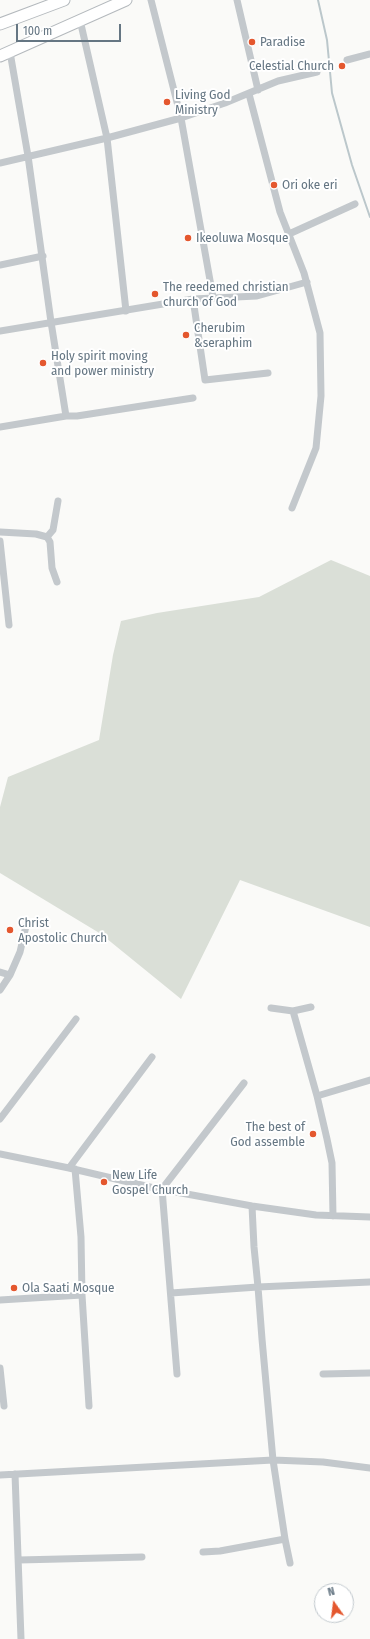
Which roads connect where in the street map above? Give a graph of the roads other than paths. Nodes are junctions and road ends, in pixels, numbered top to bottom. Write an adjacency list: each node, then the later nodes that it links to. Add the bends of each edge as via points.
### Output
1 (64, 0): 6 (highway)
2 (126, 0): 5 (highway)
3 (151, 0): 13 (street)
4 (237, 0): 11 (street)
5 (80, 20): 7 (highway); 14 (street)
6 (0, 24)
7 (3, 54): 15 (street)
8 (370, 54): 9 (street)
9 (347, 60)
10 (317, 72): 11 (street, via 278,81)
11 (258, 90): 12 (street)
12 (249, 94): 13 (street); 18 (street, via 280,212)
13 (181, 118): 14 (street); 22 (street)
14 (106, 138): 15 (street); 24 (street)
15 (28, 156): 16 (street); 19 (street)
16 (0, 163)
17 (355, 204): 18 (street)
18 (289, 234): 21 (street)
19 (43, 256): 20 (street); 25 (street)
20 (0, 265)
21 (306, 282): 22 (street, via 257,296); 32 (street, via 320,333 320,411 316,448)
22 (213, 297): 23 (street)
23 (193, 299): 24 (street); 27 (street, via 205,380)
24 (126, 311): 25 (street)
25 (51, 322): 26 (street); 29 (street)
26 (0, 331)
27 (268, 373)
28 (193, 398): 29 (street)
29 (66, 416): 30 (street)
30 (0, 427)
31 (58, 501): 34 (street, via 53,530)
32 (292, 508)
33 (0, 532): 34 (street)
34 (47, 537): 36 (street)
35 (0, 541): 37 (street)
36 (57, 582)
37 (9, 626)
38 (26, 926): 40 (street, via 20,952)
39 (0, 972): 40 (street)
40 (10, 974): 41 (street)
41 (0, 990)
42 (311, 1007): 44 (street)
43 (271, 1008): 44 (street)
44 (293, 1011): 49 (street)
45 (76, 1019): 50 (street)
46 (152, 1057): 52 (street)
47 (370, 1080): 49 (street)
48 (244, 1083): 53 (street)
49 (317, 1096): 55 (street, via 332,1163)
50 (0, 1119)
51 (0, 1154): 52 (street)
52 (72, 1168): 53 (street); 60 (street, via 81,1237)
53 (162, 1189): 54 (street); 59 (street)
54 (252, 1206): 55 (street); 58 (street)
55 (333, 1216): 56 (street)
56 (370, 1217)
57 (370, 1282): 58 (street)
58 (258, 1287): 59 (street); 68 (street)
59 (171, 1293): 64 (street)
60 (82, 1295): 61 (street); 67 (street)
61 (0, 1300)
62 (0, 1368): 66 (street)
63 (370, 1373): 65 (street)
64 (177, 1374)
65 (323, 1374)
66 (4, 1406)
67 (89, 1406)
68 (273, 1460): 69 (street, via 323,1462); 70 (street); 72 (street)
69 (370, 1468)
70 (15, 1474): 71 (street); 75 (street)
71 (0, 1475)
72 (285, 1539): 73 (street); 76 (street)
73 (202, 1552)
74 (142, 1557): 75 (street)
75 (19, 1560): 77 (street)
76 (290, 1563)
77 (21, 1639)

